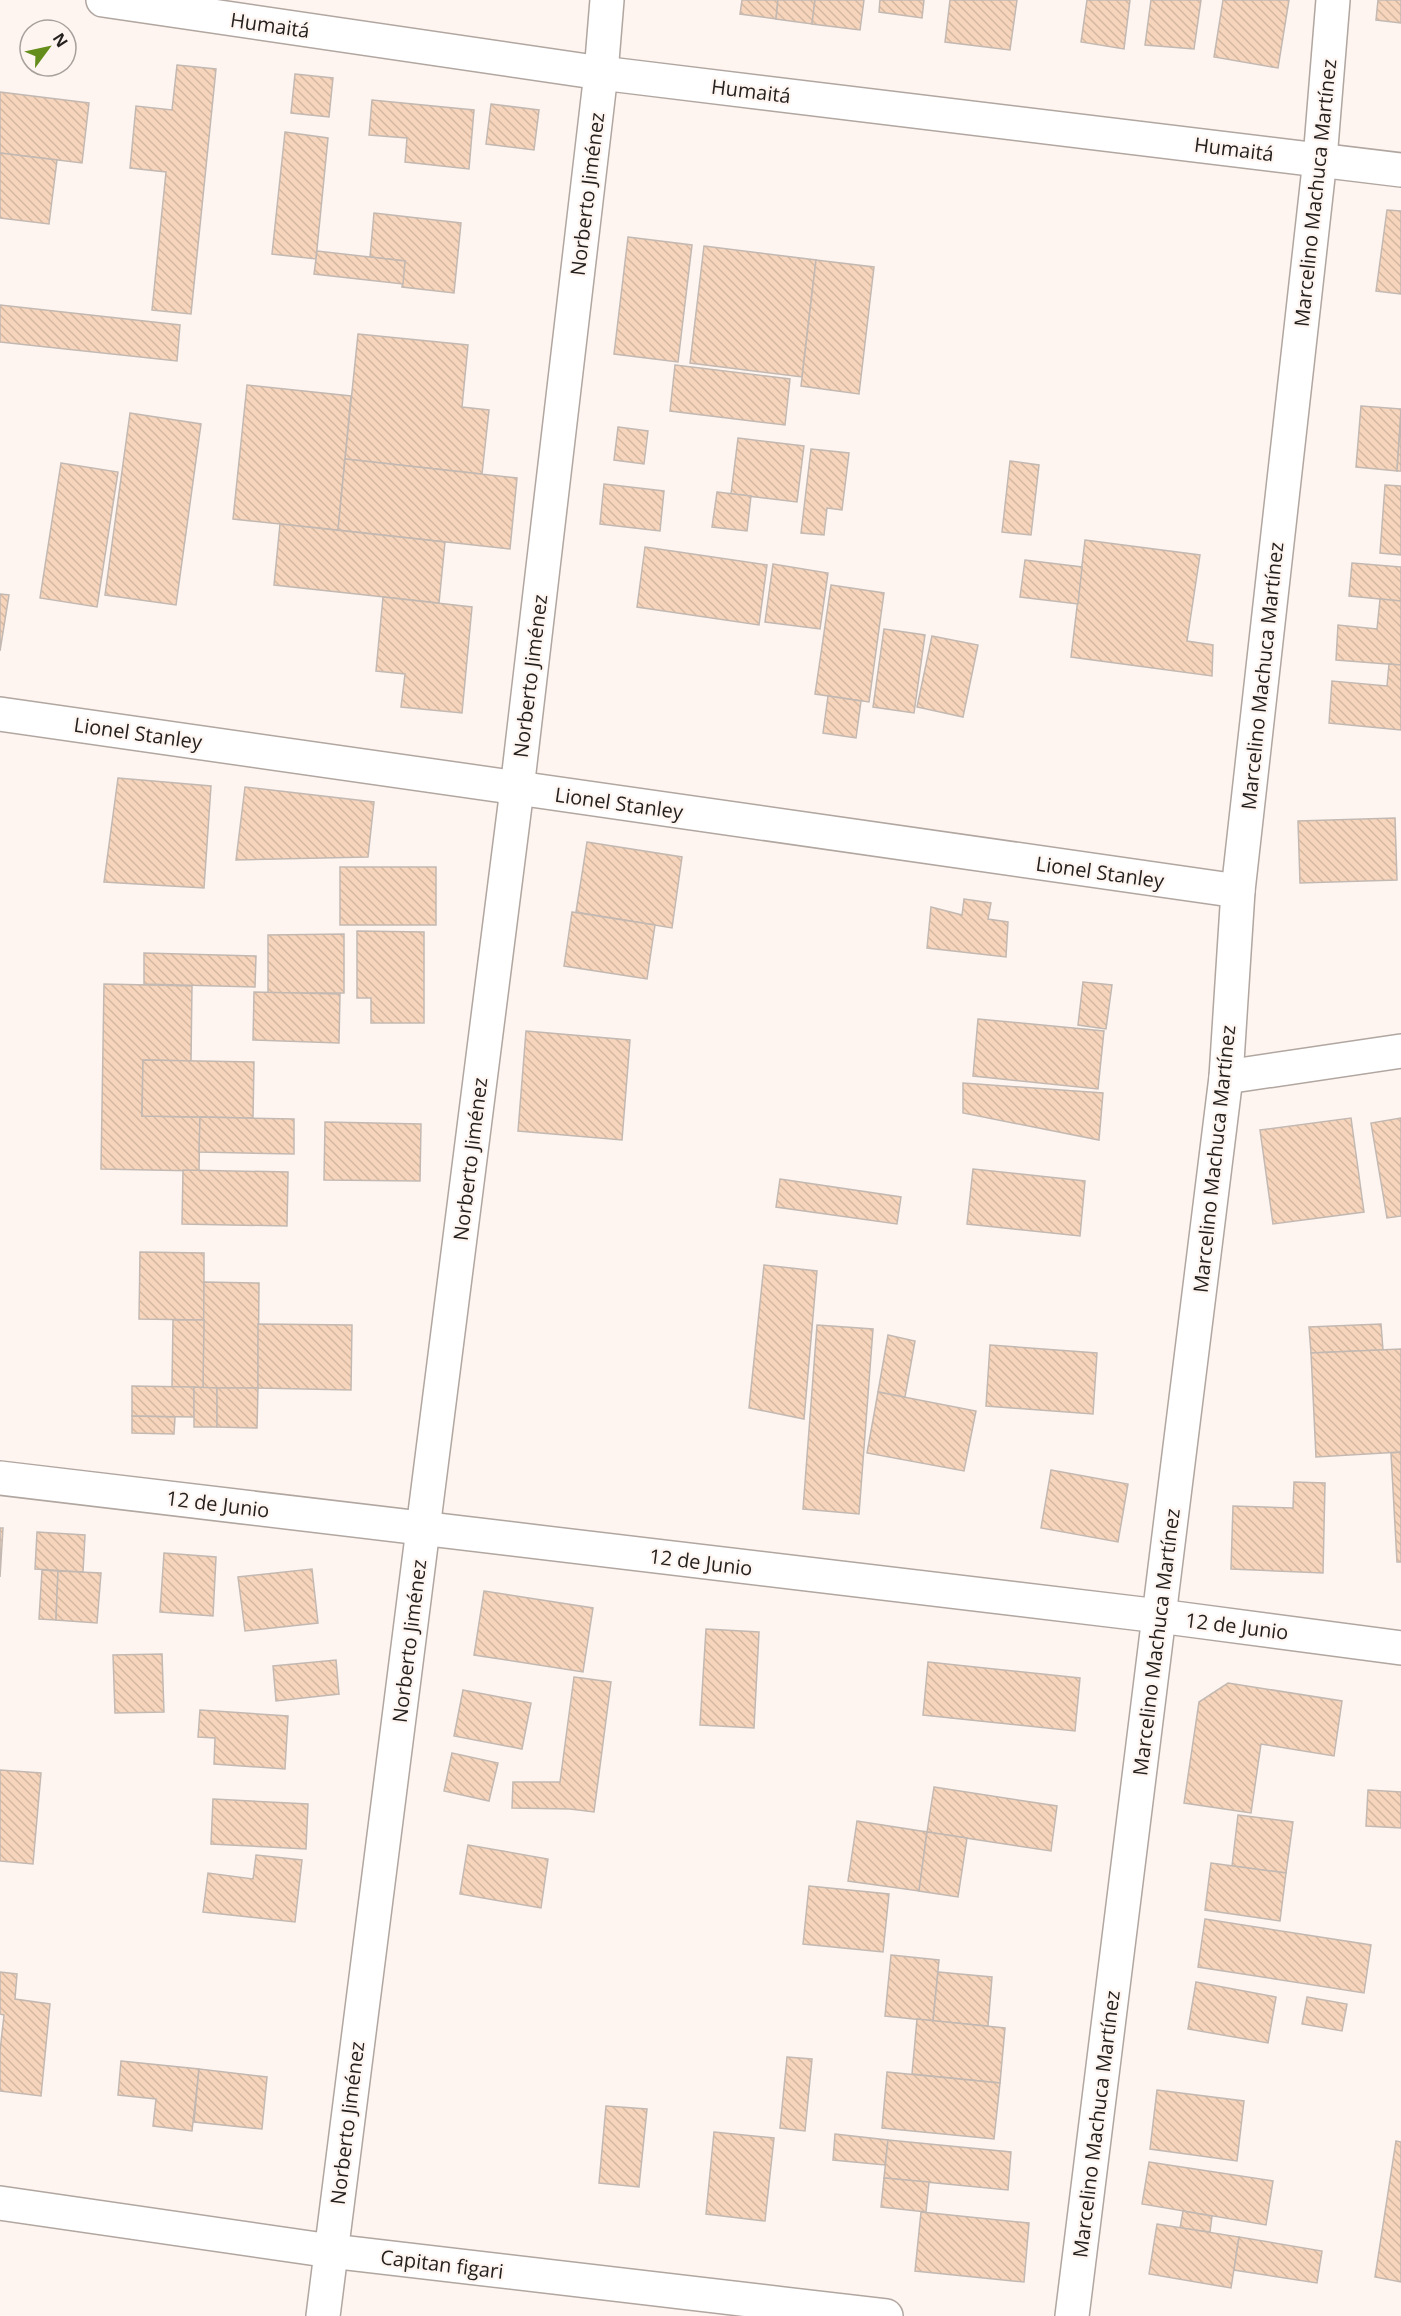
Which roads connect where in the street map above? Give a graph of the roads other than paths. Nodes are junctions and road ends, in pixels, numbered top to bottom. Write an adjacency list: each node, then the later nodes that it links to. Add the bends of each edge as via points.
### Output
1 (104, 0): 4 (street, Humaitá)
2 (607, 0): 4 (street, Norberto Jiménez)
3 (1333, 0): 5 (street, Marcelino Machuca Martínez)
4 (601, 73): 5 (street, Humaitá); 8 (street, Norberto Jiménez)
5 (1320, 159): 6 (street, Humaitá); 9 (street, Marcelino Machuca Martínez)
6 (1401, 170)
7 (0, 714): 8 (street, Lionel Stanley)
8 (517, 789): 9 (street, Lionel Stanley); 13 (street, Norberto Jiménez)
9 (1238, 891): 11 (street, Marcelino Machuca Martínez)
10 (1401, 1051): 11 (street)
11 (1226, 1077): 14 (street, Marcelino Machuca Martínez)
12 (0, 1478): 13 (street, 12 de Junio)
13 (424, 1529): 14 (street, 12 de Junio); 17 (street, Norberto Jiménez)
14 (1159, 1616): 15 (street, 12 de Junio); 20 (street, Marcelino Machuca Martínez)
15 (1401, 1647)
16 (0, 2203): 17 (street, Capitan figari)
17 (331, 2251): 18 (street, Norberto Jiménez); 19 (street, Capitan figari)
18 (323, 2316)
19 (886, 2316)
20 (1072, 2316)

